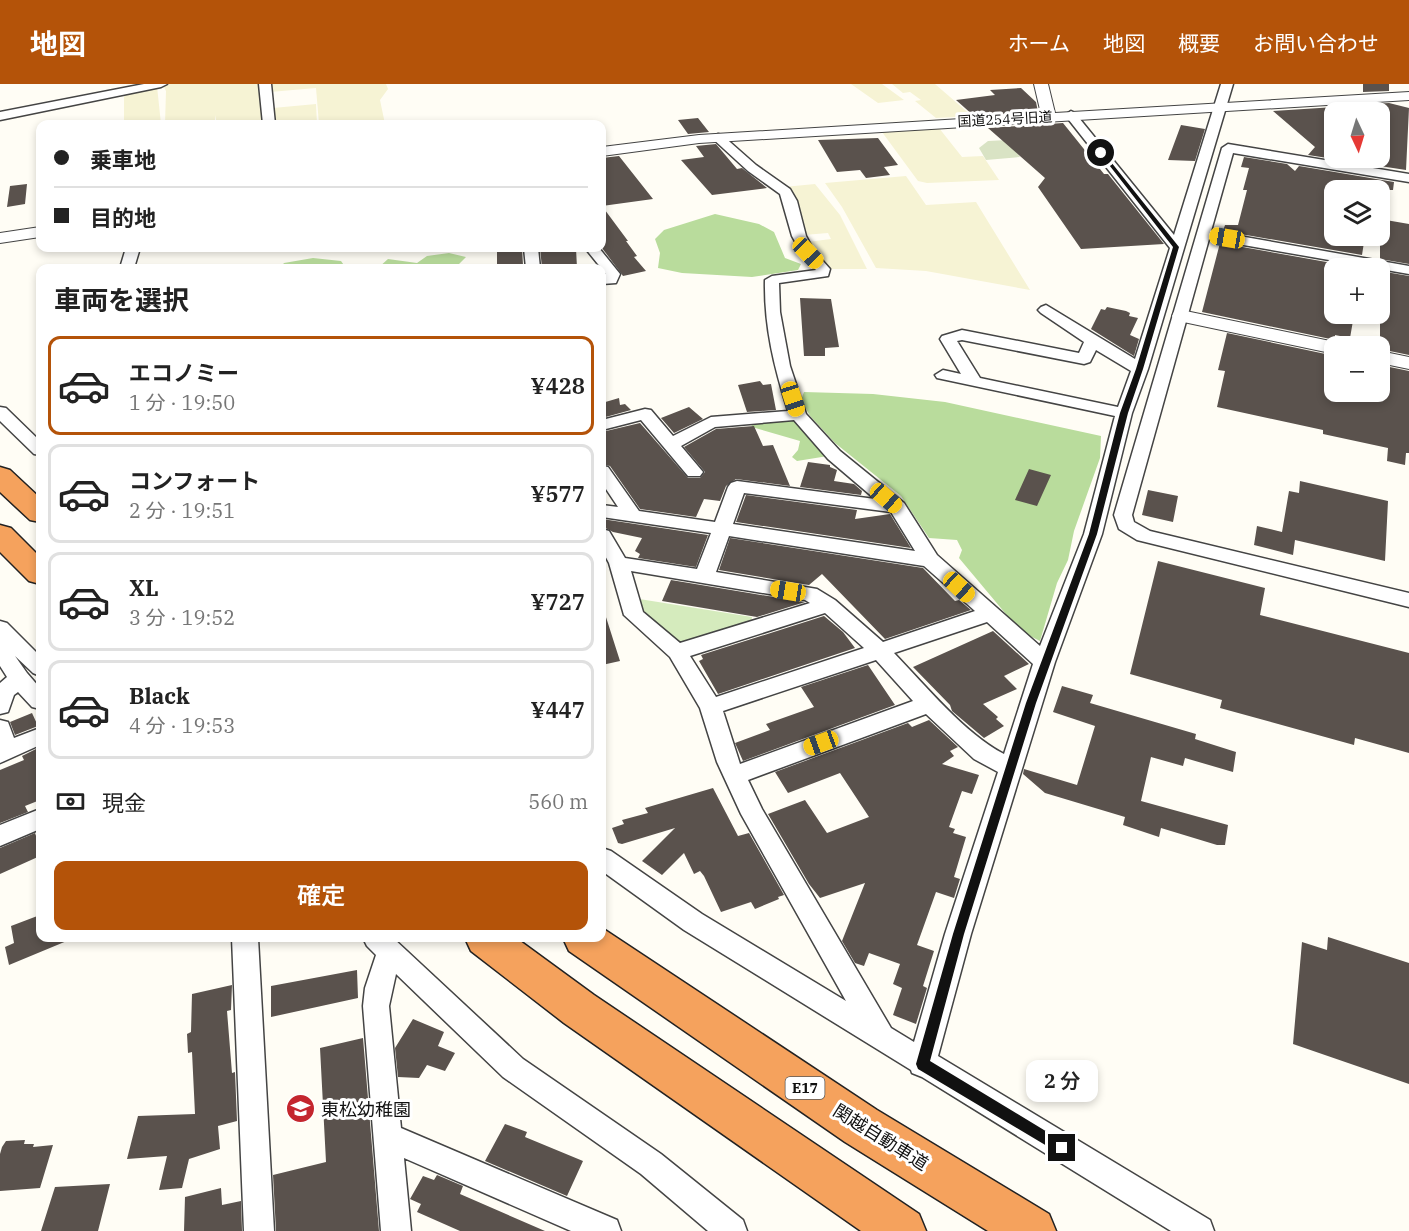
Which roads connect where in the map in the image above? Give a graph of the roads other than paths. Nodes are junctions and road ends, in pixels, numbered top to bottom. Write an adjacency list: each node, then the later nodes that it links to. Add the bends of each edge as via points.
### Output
1 (161, 84): 8 (street)
2 (266, 84): 10 (street)
3 (1041, 84): 9 (street)
4 (1227, 84): 6 (street)
5 (1409, 96): 6 (street, 国道254号旧道)
6 (1219, 106): 7 (street, 国道254号旧道); 17 (street)
7 (1071, 115): 9 (street, 国道254号旧道); 17 (street)
8 (0, 116)
9 (1049, 117): 11 (street, 国道254号旧道)
10 (269, 120)
11 (718, 138): 12 (street, 国道254号旧道); 35 (street, via 785,192 799,236 823,269 823,273 772,280 772,312 782,366)
12 (606, 152)
13 (1409, 178): 15 (street, via 1228,148)
14 (36, 233): 16 (street)
15 (1204, 234): 21 (street); 25 (street)
16 (0, 238)
17 (1176, 247): 24 (street)
18 (595, 252): 19 (street)
19 (605, 264)
20 (606, 265): 22 (street, via 613,274 611,280)
21 (1409, 270)
22 (606, 280)
23 (1046, 310): 26 (street)
24 (1156, 310): 25 (street); 30 (street)
25 (1181, 316): 27 (street); 53 (street, via 1123,515 1126,525 1144,536)
26 (1092, 341): 30 (street); 32 (street, via 1084,359 962,335 948,339)
27 (1324, 346)
28 (1390, 359): 29 (street)
29 (1409, 363)
30 (1140, 369): 34 (street)
31 (944, 375): 32 (street)
32 (974, 382): 34 (street)
33 (0, 412): 38 (street)
34 (1124, 413): 60 (street, via 1093,534)
35 (798, 415): 37 (street, via 711,422); 42 (street, via 834,455)
36 (606, 424): 37 (street, via 645,414)
37 (670, 445): 39 (street)
38 (36, 446)
39 (694, 472)
40 (0, 476): 43 (highway)
41 (606, 477): 45 (street)
42 (897, 507): 46 (street, via 737,487); 49 (street)
43 (36, 509)
44 (606, 512): 45 (street)
45 (633, 516): 46 (street)
46 (721, 528): 49 (street); 52 (street)
47 (0, 535): 51 (highway)
48 (606, 541): 50 (street)
49 (930, 560): 55 (street)
50 (620, 563): 52 (street); 59 (street, via 634,615)
51 (36, 570)
52 (704, 577): 54 (street, via 810,594)
53 (1409, 600)
54 (828, 605): 58 (street); 59 (street)
55 (988, 614): 58 (street); 60 (street)
56 (0, 628): 61 (street)
57 (0, 649): 62 (street)
58 (879, 650): 64 (street); 66 (street)
59 (677, 652): 66 (street)
60 (1044, 662): 70 (street)
61 (36, 664)
62 (18, 679): 63 (street); 65 (street, via 5,691)
63 (36, 697)
64 (929, 704): 70 (street, via 982,753); 71 (street)
65 (0, 706)
66 (711, 707): 71 (street)
67 (0, 728): 69 (street)
68 (36, 738): 69 (street)
69 (3, 752)
70 (1011, 768): 80 (street)
71 (735, 775): 79 (street, via 753,814)
72 (36, 821): 73 (street)
73 (0, 836)
74 (606, 861): 79 (street, via 693,922)
75 (245, 942): 82 (street)
76 (490, 942): 86 (highway, via 579,1009)
77 (589, 942): 87 (highway, 関越自動車道 / E17, via 861,1125)
78 (383, 945): 81 (street, via 376,1006); 85 (street, via 513,1068 651,1164)
79 (883, 1039): 80 (street)
80 (922, 1064): 88 (street)
81 (389, 1138): 83 (street); 84 (street)
82 (259, 1231)
83 (396, 1231)
84 (606, 1231)
85 (732, 1231)
86 (902, 1231)
87 (1032, 1231)
88 (1199, 1231)

